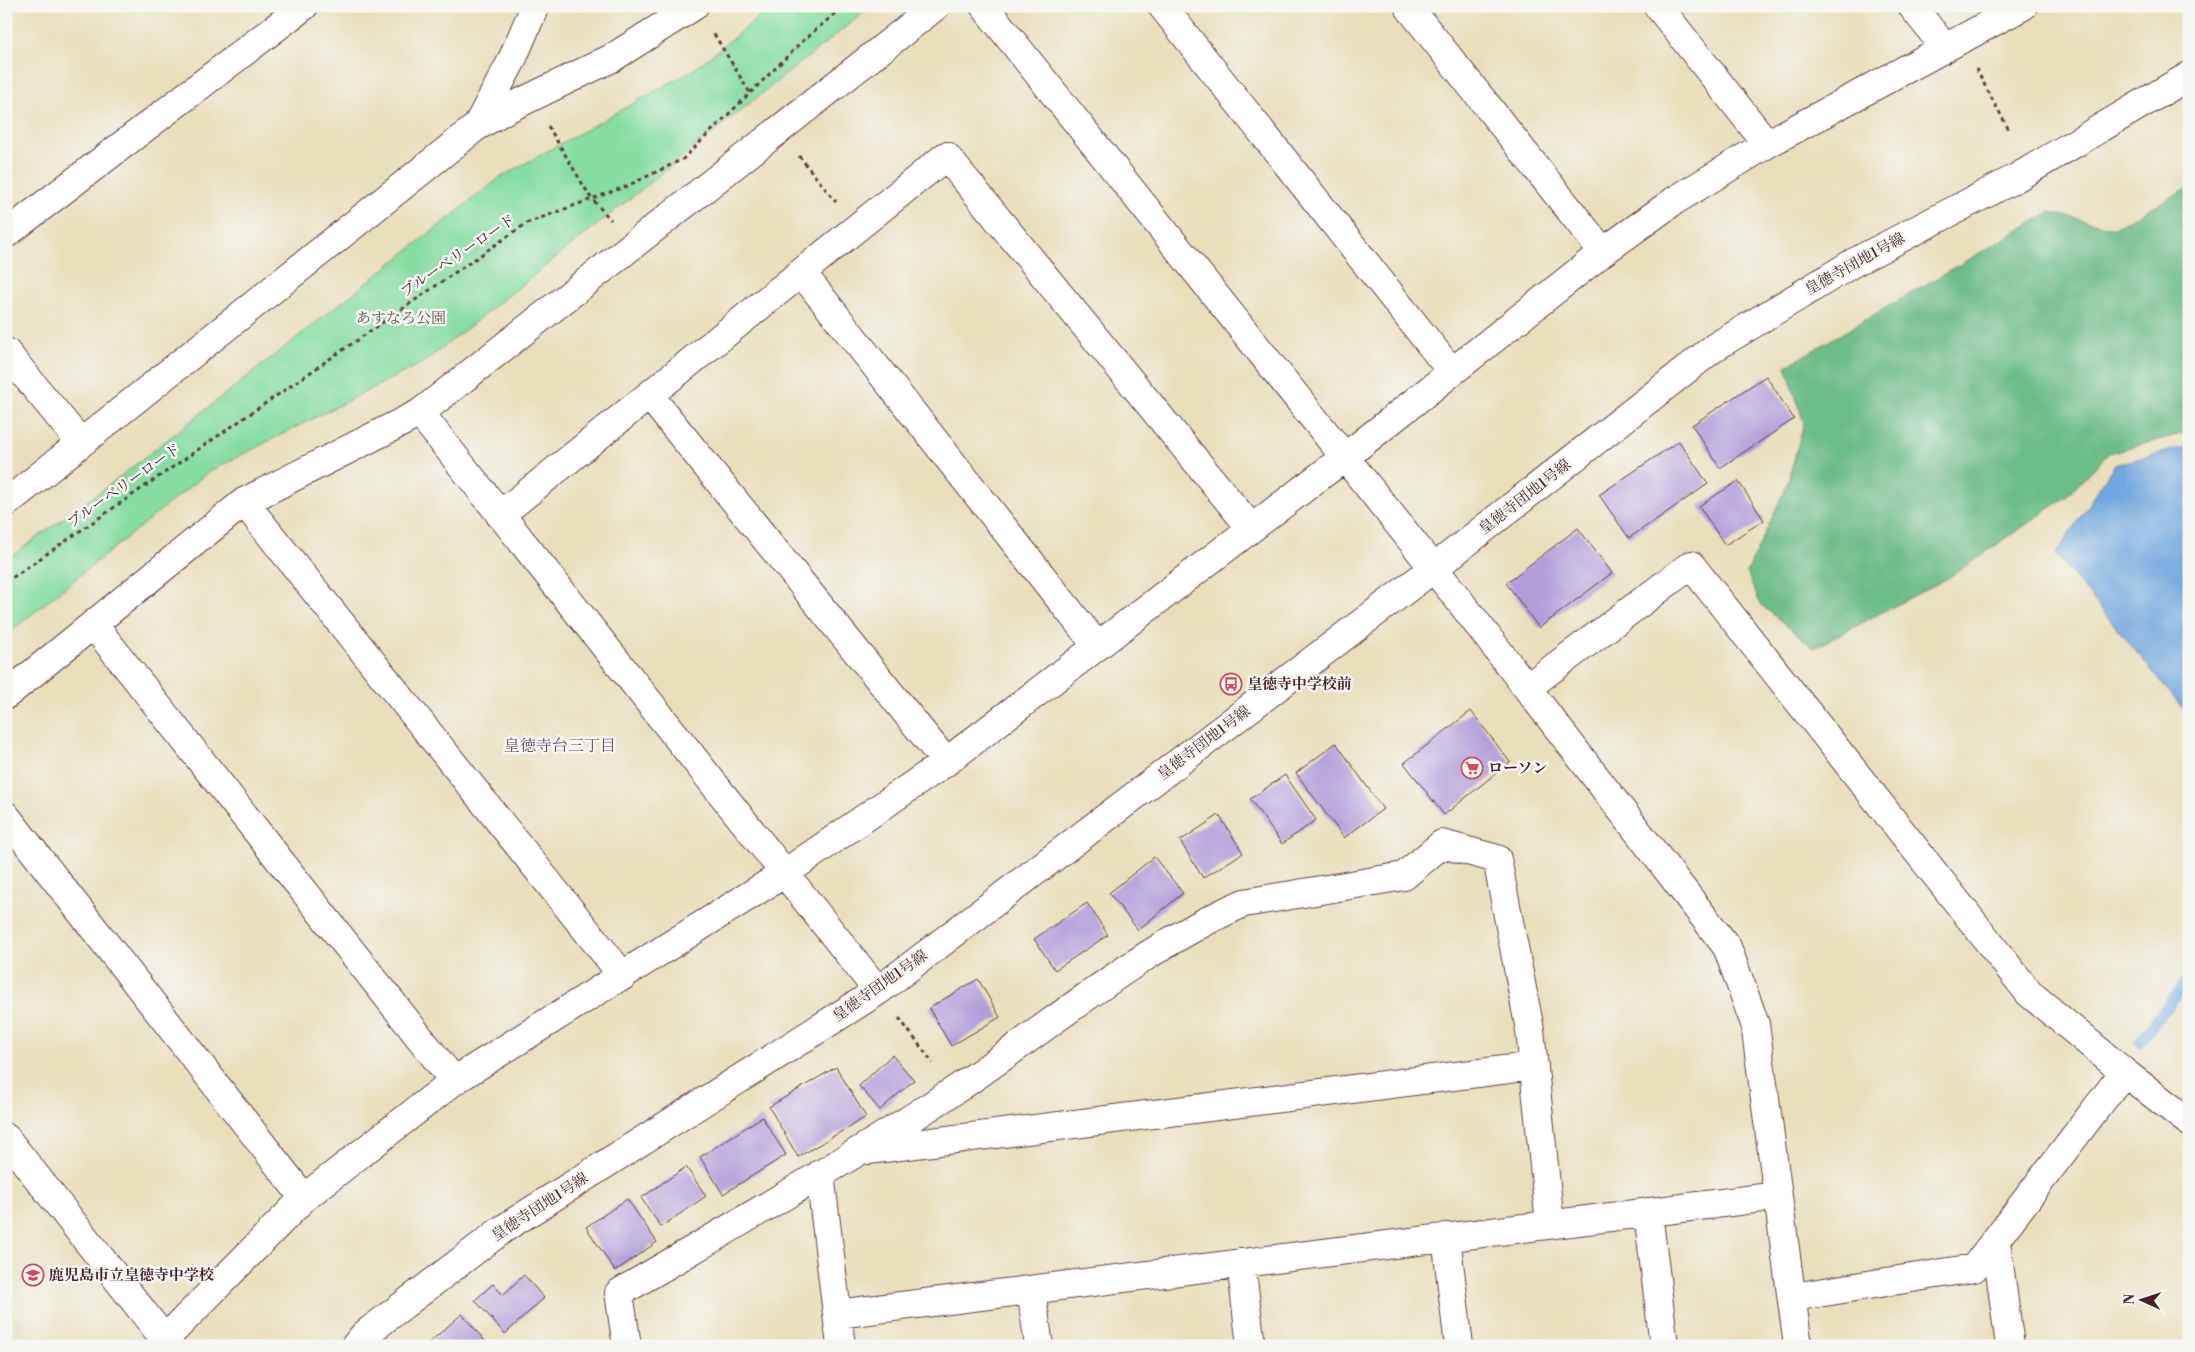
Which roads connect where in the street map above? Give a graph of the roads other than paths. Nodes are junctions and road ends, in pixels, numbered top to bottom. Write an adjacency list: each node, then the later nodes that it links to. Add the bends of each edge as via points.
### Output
1 (304, 6): 15 (street)
2 (535, 6): 13 (street, via 511,62)
3 (936, 6): 21 (street)
4 (984, 6): 23 (street)
5 (1162, 6): 19 (street)
6 (1408, 6): 16 (street)
7 (1658, 6): 14 (street)
8 (1912, 6): 11 (street)
9 (2023, 6): 11 (street)
10 (701, 17): 13 (street, via 511,106)
11 (1953, 44): 14 (street)
12 (2189, 76): 28 (street, 皇徳寺団地1号線, via 2016,178 1853,263 1715,347)
13 (476, 127): 22 (street)
14 (1767, 144): 16 (street, via 1674,201)
15 (6, 234)
16 (1603, 252): 19 (street)
17 (802, 273): 20 (street); 27 (street, via 946,156); 30 (street)
18 (6, 352): 22 (street)
19 (1452, 372): 23 (street)
20 (649, 395): 26 (street); 33 (street)
21 (420, 413): 24 (street); 26 (street)
22 (80, 442): 25 (street)
23 (1345, 457): 27 (street); 28 (street)
24 (244, 502): 29 (street); 36 (street)
25 (6, 503)
26 (500, 515): 35 (street)
27 (1251, 528): 30 (street)
28 (1434, 568): 31 (street); 37 (street, 皇徳寺団地1号線)
29 (93, 624): 32 (street); 40 (street)
30 (1097, 646): 33 (street)
31 (1528, 687): 39 (street, via 1691,566 2029,993); 45 (street, via 1727,947 1755,1024)
32 (6, 695)
33 (946, 762): 35 (street)
34 (6, 816): 46 (street)
35 (784, 873): 36 (street); 37 (street)
36 (623, 976): 40 (street)
37 (878, 991): 56 (street, 皇徳寺団地1号線, via 503,1229)
38 (1534, 1066): 43 (street); 43 (street, via 1497,859 1442,844 1404,876 1244,903 1220,914 1136,962 954,1091); 48 (street)
39 (2124, 1072): 41 (street); 50 (street)
40 (454, 1082): 46 (street)
41 (2189, 1122)
42 (6, 1138): 55 (street)
43 (860, 1151): 44 (street)
44 (820, 1174): 54 (street); 57 (street, via 619,1293)
45 (1778, 1196): 47 (street); 53 (street)
46 (304, 1198): 55 (street)
47 (1648, 1212): 48 (street); 62 (street)
48 (1550, 1224): 49 (street)
49 (1446, 1237): 51 (street); 61 (street)
50 (1996, 1241): 53 (street, via 1974,1268); 64 (street)
51 (1241, 1263): 52 (street); 60 (street)
52 (1031, 1290): 54 (street); 59 (street)
53 (1792, 1297): 63 (street)
54 (837, 1314): 58 (street)
55 (168, 1342)
56 (364, 1342)
57 (627, 1346)
58 (841, 1346)
59 (1039, 1346)
60 (1251, 1346)
61 (1459, 1346)
62 (1664, 1346)
63 (1798, 1346)
64 (2010, 1346)

